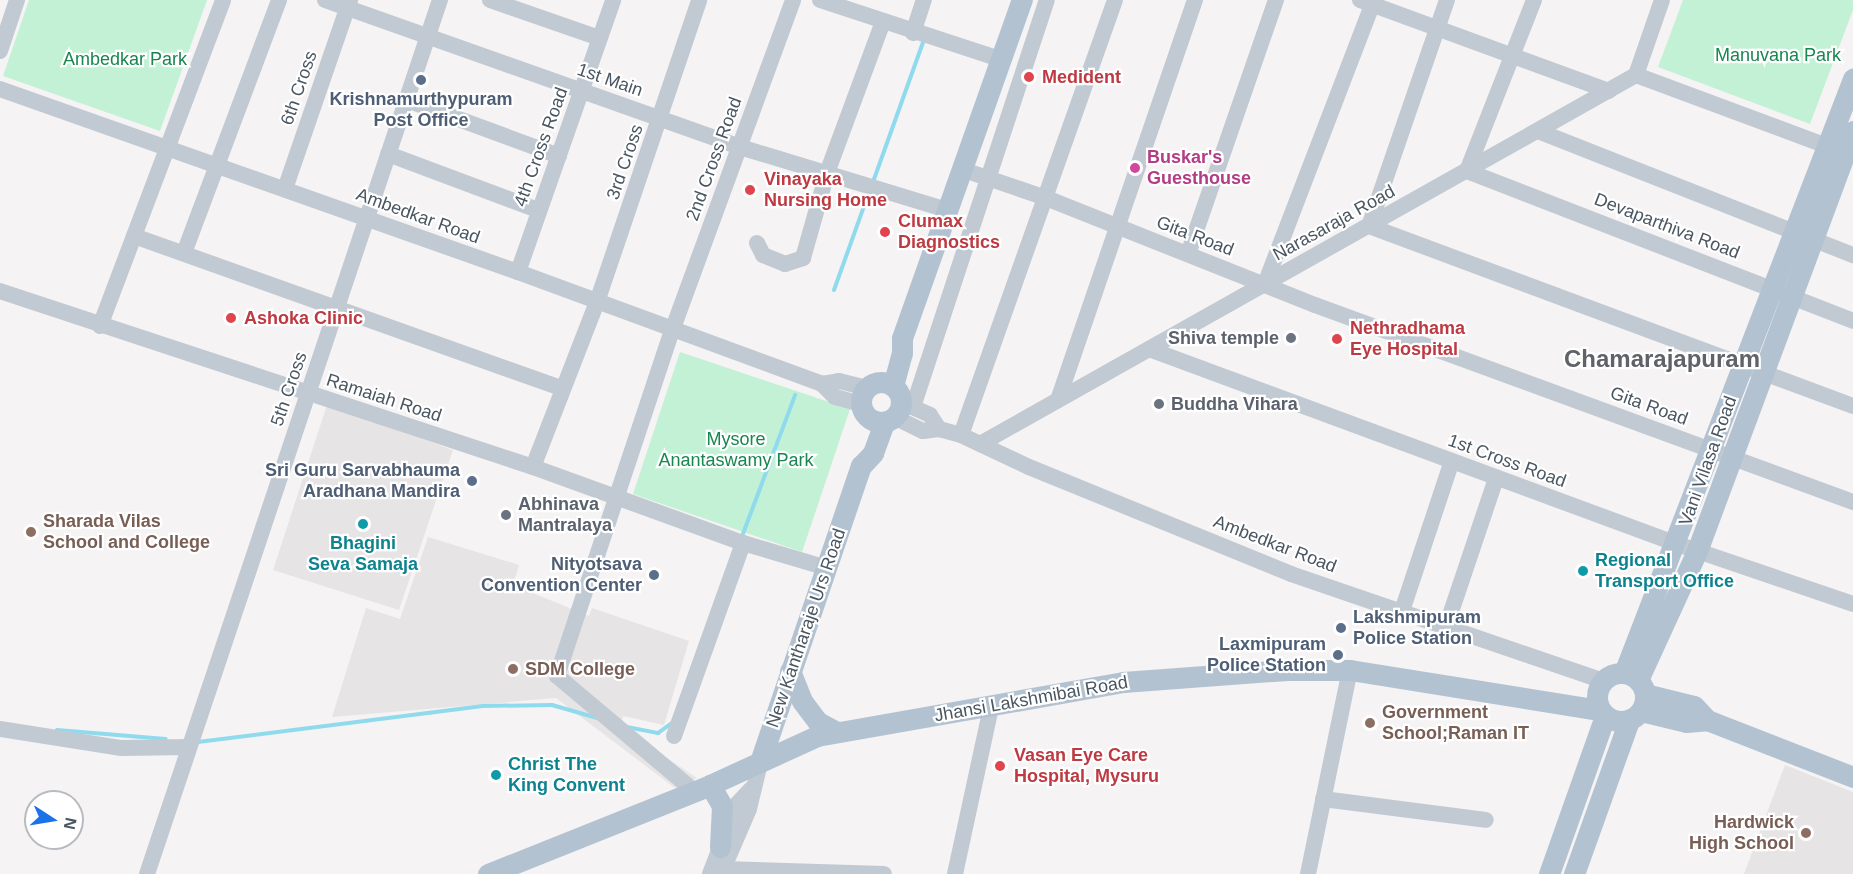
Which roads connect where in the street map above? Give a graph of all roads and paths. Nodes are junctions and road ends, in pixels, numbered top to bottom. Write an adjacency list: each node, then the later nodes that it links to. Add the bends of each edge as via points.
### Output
1 (17, 0): 28 (street)
2 (223, 0): 40 (street)
3 (279, 0): 45 (street)
4 (325, 0): 21 (street, 1st Main)
5 (440, 0): 26 (street, 5th Cross)
6 (490, 0): 27 (street)
7 (613, 0): 27 (street, 4th Cross Road)
8 (699, 0): 37 (street, 3rd Cross)
9 (793, 0): 41 (street, 2nd Cross Road)
10 (820, 0): 22 (street)
11 (924, 0): 25 (street)
12 (1022, 0): 30 (main road, New Kantharaje Urs Road)
13 (1047, 0): 49 (street)
14 (1115, 0): 51 (street)
15 (1195, 0): 55 (street)
16 (1276, 0): 61 (street)
17 (1447, 0): 24 (street)
18 (1534, 0): 29 (street)
19 (1662, 0): 31 (street)
20 (1369, 1): 24 (street); 64 (street)
21 (349, 4): 26 (street, 1st Main); 50 (street, 6th Cross)
22 (859, 6): 23 (street)
23 (883, 22): 25 (street); 48 (street)
24 (1437, 27): 29 (street); 56 (street)
25 (913, 33): 30 (street)
26 (428, 35): 35 (street, 1st Main); 36 (street, 5th Cross)
27 (599, 38): 35 (street, 4th Cross Road)
28 (0, 51)
29 (1515, 54): 34 (street); 47 (street)
30 (1002, 60): 46 (main road, New Kantharaje Urs Road)
31 (1636, 75): 34 (street, Narasaraja Road); 42 (street)
32 (1853, 79): 42 (main road, Vani Vilasa Road)
33 (0, 89): 40 (street, Ambedkar Road)
34 (1609, 91): 38 (street, Narasaraja Road)
35 (582, 92): 37 (street, 1st Main); 44 (street, 4th Cross Road)
36 (406, 100): 43 (street, 5th Cross); 44 (street)
37 (661, 118): 41 (street, 1st Main); 67 (street, 3rd Cross)
38 (1538, 131): 47 (street, Narasaraja Road); 58 (street)
39 (1853, 131): 42 (main road, Vani Vilasa Road)
40 (167, 147): 45 (street, Ambedkar Road); 57 (street)
41 (740, 147): 48 (street, 1st Main); 71 (street, 2nd Cross Road)
42 (1841, 151): 58 (main road, Vani Vilasa Road)
43 (388, 154): 52 (street); 54 (street, 5th Cross)
44 (558, 156): 52 (street, 4th Cross Road)
45 (219, 166): 50 (street, Ambedkar Road); 60 (street)
46 (961, 169): 49 (street, Gita Road); 53 (main road, New Kantharaje Urs Road)
47 (1467, 171): 56 (street, Narasaraja Road); 66 (street, Devaparthiva Road)
48 (827, 173): 53 (street, 1st Main); 59 (street, via 803,258 785,264 763,255)
49 (988, 178): 51 (street, Gita Road); 77 (street)
50 (285, 189): 54 (street, Ambedkar Road)
51 (1046, 198): 55 (street, Gita Road); 79 (street)
52 (538, 210): 63 (street, 4th Cross Road)
53 (948, 210): 77 (main road, New Kantharaje Urs Road, via 902,338 893,347)
54 (367, 218): 63 (street, Ambedkar Road); 68 (street, 5th Cross)
55 (1116, 226): 61 (street, Gita Road); 76 (street)
56 (1369, 226): 64 (street, Narasaraja Road); 73 (street)
57 (134, 236): 60 (street); 70 (street)
58 (1802, 236): 62 (street); 66 (main road, Vani Vilasa Road)
59 (757, 243)
60 (184, 253): 68 (street)
61 (1188, 254): 64 (street, Gita Road)
62 (1853, 255)
63 (518, 272): 67 (street, Ambedkar Road)
64 (1265, 284): 72 (street, Narasaraja Road); 81 (street, Gita Road)
65 (0, 291): 70 (street, Ramaiah Road)
66 (1782, 291): 69 (street, Devaparthiva Road); 73 (main road, Vani Vilasa Road)
67 (597, 302): 71 (street, Ambedkar Road); 74 (street, 3rd Cross)
68 (337, 307): 74 (street); 75 (street, 5th Cross)
69 (1853, 321)
70 (100, 326): 75 (street, Ramaiah Road)
71 (672, 332): 77 (street, Ambedkar Road, via 822,384 835,398); 85 (street, 2nd Cross Road)
72 (1149, 349): 76 (street, Narasaraja Road); 82 (street, 1st Cross Road)
73 (1752, 370): 78 (street); 81 (main road, Vani Vilasa Road)
74 (562, 388): 83 (street, 3rd Cross)
75 (308, 393): 83 (street, Ramaiah Road); 102 (street, 5th Cross)
76 (1058, 400): 80 (street, Narasaraja Road)
77 (885, 403): 79 (street, Ambedkar Road, via 923,431 939,429); 89 (main road, New Kantharaje Urs Road, via 859,454 861,466)
78 (1853, 406)
79 (961, 435): 80 (street, Ambedkar Road)
80 (980, 444): 91 (street, Ambedkar Road, via 1280,569)
81 (1722, 453): 86 (street, Gita Road); 88 (main road, Vani Vilasa Road)
82 (1452, 461): 84 (street, 1st Cross Road); 91 (street)
83 (533, 467): 85 (street, Ramaiah Road)
84 (1496, 477): 88 (street, 1st Cross Road); 92 (street)
85 (618, 499): 87 (street, Ramaiah Road); 105 (street, 2nd Cross Road, via 557,676)
86 (1853, 502)
87 (749, 545): 89 (street, Ramaiah Road); 101 (street)
88 (1687, 548): 90 (street, 1st Cross Road); 96 (main road, Vani Vilasa Road)
89 (827, 568): 94 (main road, New Kantharaje Urs Road)
90 (1853, 603)
91 (1402, 612): 92 (street, Ambedkar Road)
92 (1446, 627): 95 (street, Ambedkar Road)
93 (1350, 670): 97 (main road, Jhansi Lakshmibai Road, via 1288,670 1123,682); 98 (main road, Jhansi Lakshmibai Road); 107 (street)
94 (790, 671): 100 (main road, via 802,701 818,722); 103 (main road, New Kantharaje Urs Road)
95 (1603, 681): 96 (main road); 98 (main road, via 1596,695)
96 (1636, 696): 98 (main road, Jhansi Lakshmibai Road); 104 (main road, Jhansi Lakshmibai Road, via 1694,706 1707,720); 117 (main road, Vani Vilasa Road)
97 (991, 708): 100 (main road, Jhansi Lakshmibai Road); 114 (street)
98 (1603, 713): 116 (main road)
99 (0, 729): 102 (street, via 122,748)
100 (835, 731): 103 (main road, Jhansi Lakshmibai Road)
101 (674, 736)
102 (187, 752): 111 (street, 5th Cross)
103 (761, 759): 105 (main road, Jhansi Lakshmibai Road); 106 (street, New Kantharaje Urs Road)
104 (1853, 777)
105 (702, 788): 109 (main road, via 722,806); 112 (main road, Jhansi Lakshmibai Road)
106 (751, 789): 109 (street, via 737,804); 110 (street, via 749,809)
107 (1323, 799): 108 (street); 115 (street)
108 (1486, 820)
109 (720, 847): 110 (street)
110 (718, 872): 113 (street)
111 (147, 874)
112 (488, 874)
113 (884, 874)
114 (955, 874)
115 (1308, 874)
116 (1549, 874)
117 (1574, 874)

